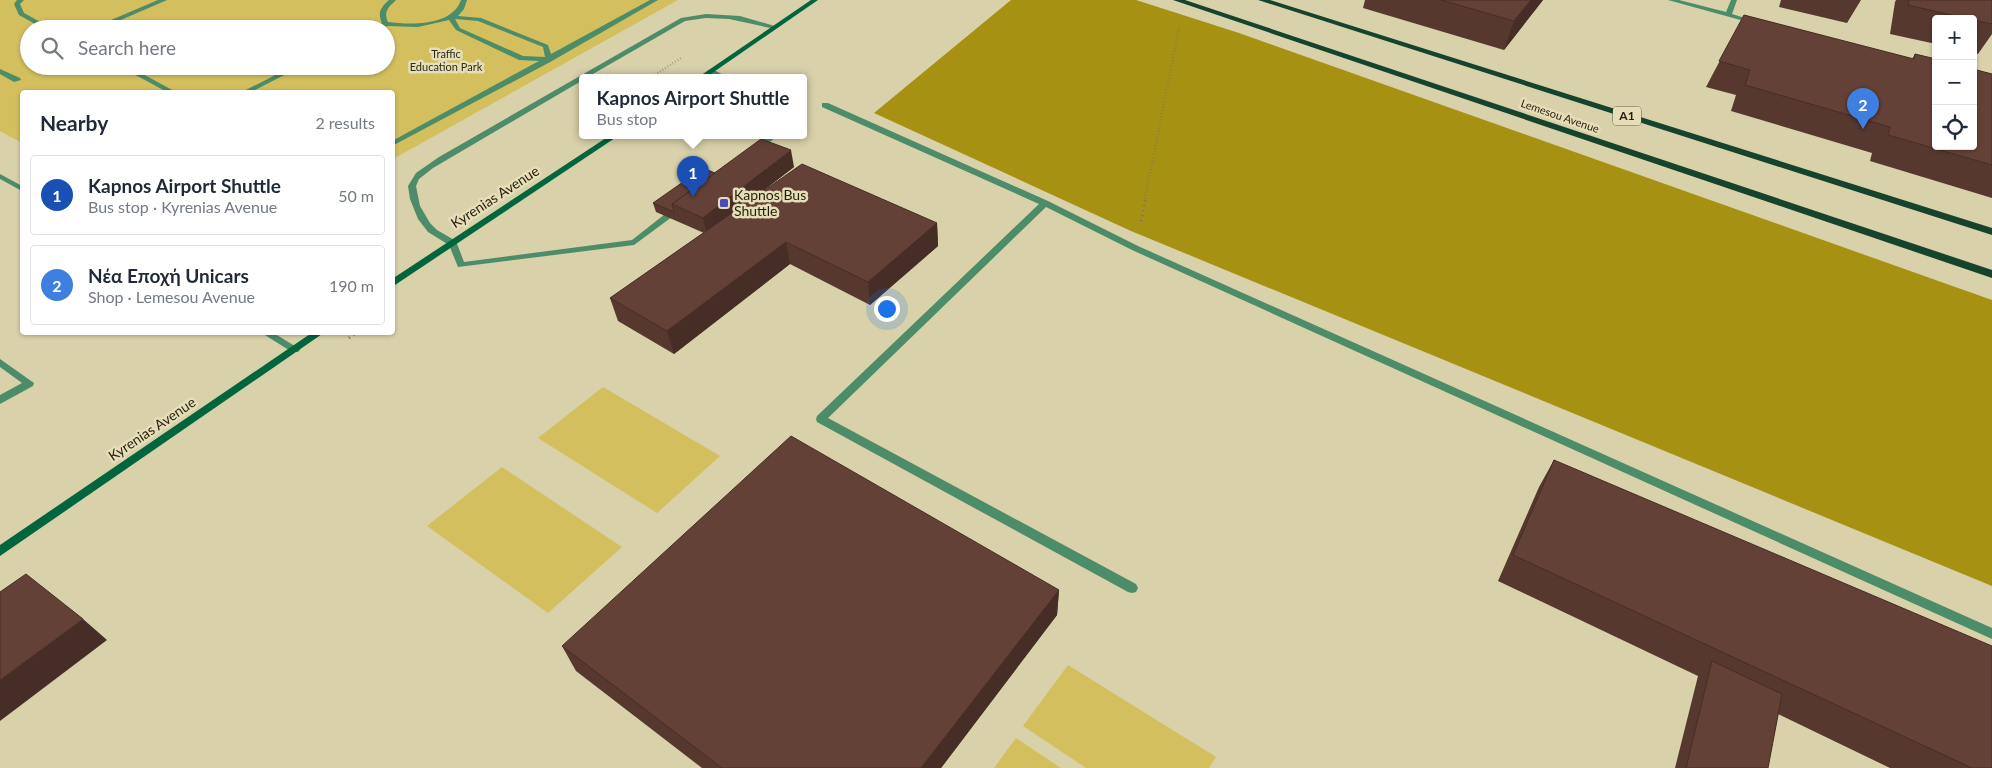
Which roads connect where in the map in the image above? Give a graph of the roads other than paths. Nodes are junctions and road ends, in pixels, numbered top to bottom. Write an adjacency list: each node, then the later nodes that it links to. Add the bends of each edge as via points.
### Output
1 (21, 0): 13 (street, via 18,4 21,14)
2 (164, 0): 14 (street)
3 (393, 0): 15 (street, via 384,6 381,13)
4 (464, 0): 12 (street, via 464,5)
5 (655, 0): 19 (street)
6 (816, 0): 18 (main road)
7 (1178, 0): 42 (main road, Lemesou Avenue)
8 (1262, 0): 40 (main road, Lemesou Avenue / A1)
9 (1671, 0): 11 (street)
10 (1734, 0): 11 (street)
11 (1728, 15): 17 (street)
12 (450, 17): 16 (street, via 424,25); 19 (street, via 458,29 522,58); 19 (street, via 478,19 546,46)
13 (33, 20)
14 (115, 20)
15 (384, 20)
16 (395, 25)
17 (1766, 25)
18 (775, 27): 21 (main road); 22 (street, via 736,16 708,15 683,19)
19 (549, 59): 34 (street)
20 (0, 70): 27 (street)
21 (711, 72): 23 (main road); 24 (street)
22 (589, 74)
23 (708, 74)
24 (716, 74)
25 (139, 75): 29 (street)
26 (281, 75): 30 (street)
27 (17, 80)
28 (579, 80): 41 (street, via 425,170 414,181 413,199 430,230)
29 (168, 90)
30 (250, 90)
31 (825, 106): 39 (street)
32 (609, 139): 41 (main road, Kyrenias Avenue)
33 (769, 139): 35 (street)
34 (395, 142)
35 (749, 154)
36 (0, 176): 37 (street)
37 (20, 188)
38 (686, 202): 41 (street, via 634,242 461,265)
39 (1045, 203): 50 (street, via 821,419); 51 (street, via 1136,248)
40 (1992, 232)
41 (453, 243): 43 (main road, Kyrenias Avenue)
42 (1992, 274)
43 (395, 282)
44 (269, 335): 46 (street)
45 (317, 335): 46 (main road, Kyrenias Avenue)
46 (295, 350): 49 (main road, Kyrenias Avenue)
47 (0, 362): 48 (street, via 29,383)
48 (0, 400)
49 (0, 551)
50 (1132, 588)
51 (1992, 634)

